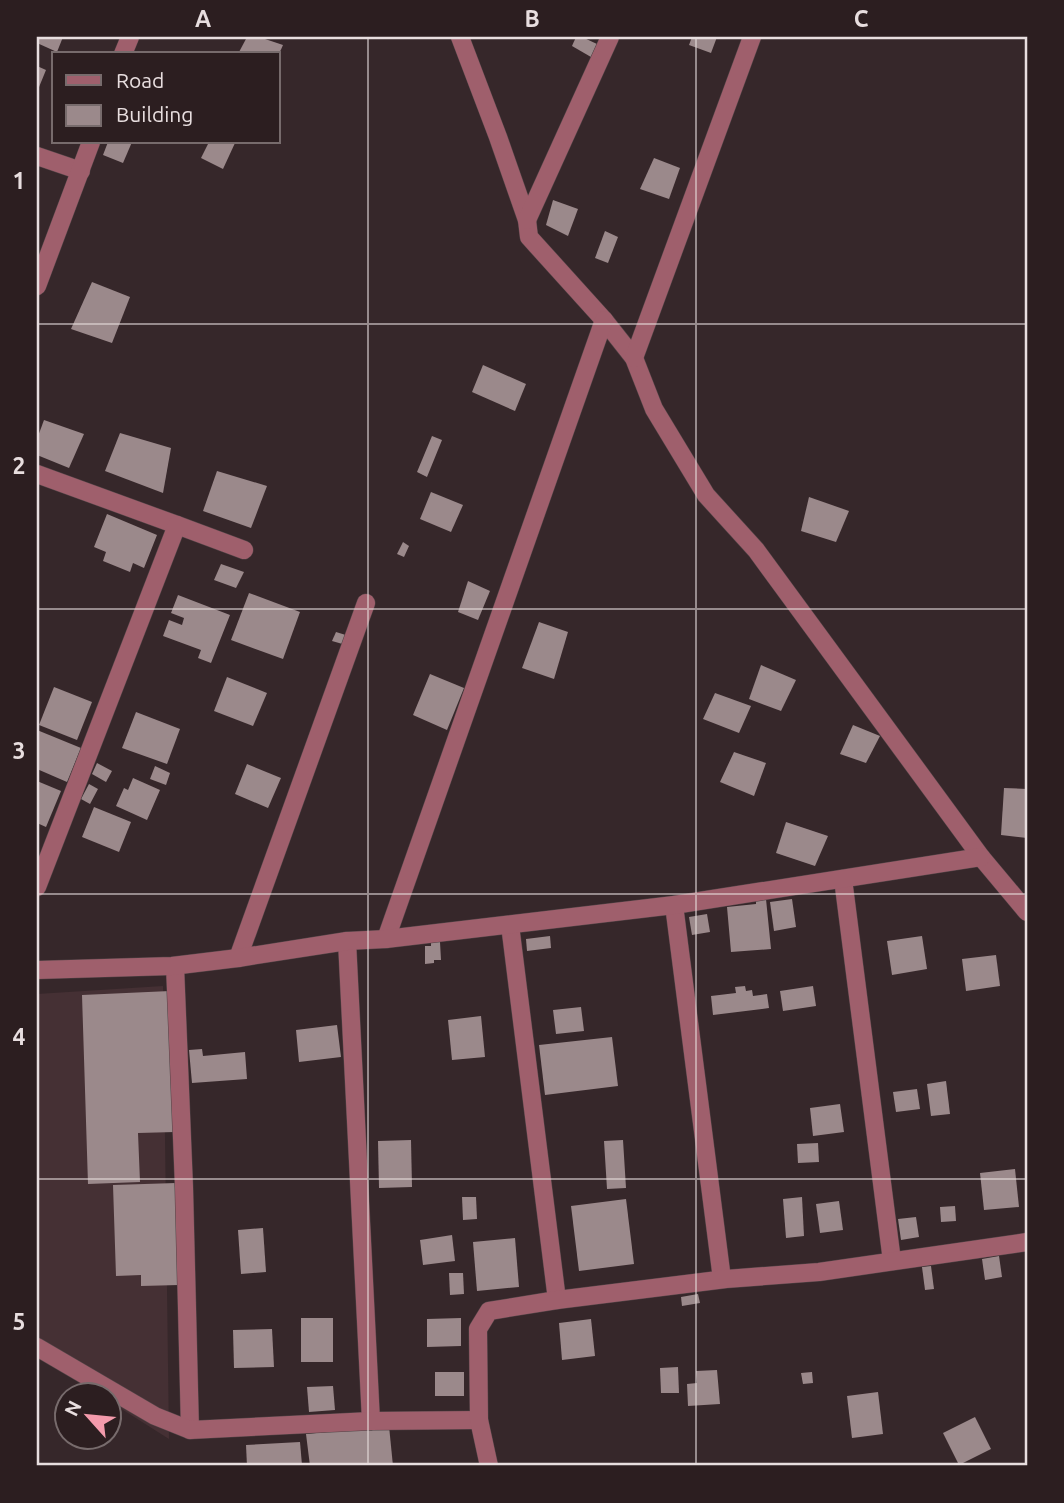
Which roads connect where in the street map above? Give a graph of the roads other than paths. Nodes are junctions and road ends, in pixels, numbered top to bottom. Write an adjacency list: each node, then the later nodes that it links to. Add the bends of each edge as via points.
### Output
1 (460, 37): 7 (street)
2 (610, 37): 7 (street)
3 (752, 37): 10 (street)
4 (90, 144): 6 (street)
5 (37, 156): 6 (street)
6 (81, 171): 8 (street)
7 (527, 220): 9 (street, via 529,237)
8 (37, 286)
9 (604, 320): 10 (street); 21 (street)
10 (634, 358): 15 (street, via 654,409 706,495 756,550)
11 (37, 474): 12 (street)
12 (177, 525): 13 (street); 17 (street)
13 (244, 550)
14 (366, 603): 23 (street)
15 (981, 857): 16 (street); 19 (street)
16 (843, 879): 18 (street); 27 (street)
17 (37, 887)
18 (674, 905): 20 (street); 28 (street)
19 (1027, 912)
20 (510, 925): 21 (street); 29 (street)
21 (386, 939): 22 (street)
22 (347, 941): 23 (street); 32 (street)
23 (237, 958): 24 (street)
24 (175, 965): 25 (street); 33 (street)
25 (37, 970)
26 (1027, 1242): 27 (street)
27 (892, 1261): 28 (street)
28 (722, 1279): 29 (street)
29 (557, 1300): 31 (street, via 489,1311 478,1329)
30 (37, 1347): 33 (street, via 155,1416)
31 (479, 1420): 32 (street); 34 (street)
32 (371, 1421): 33 (street)
33 (190, 1430)
34 (489, 1466)

